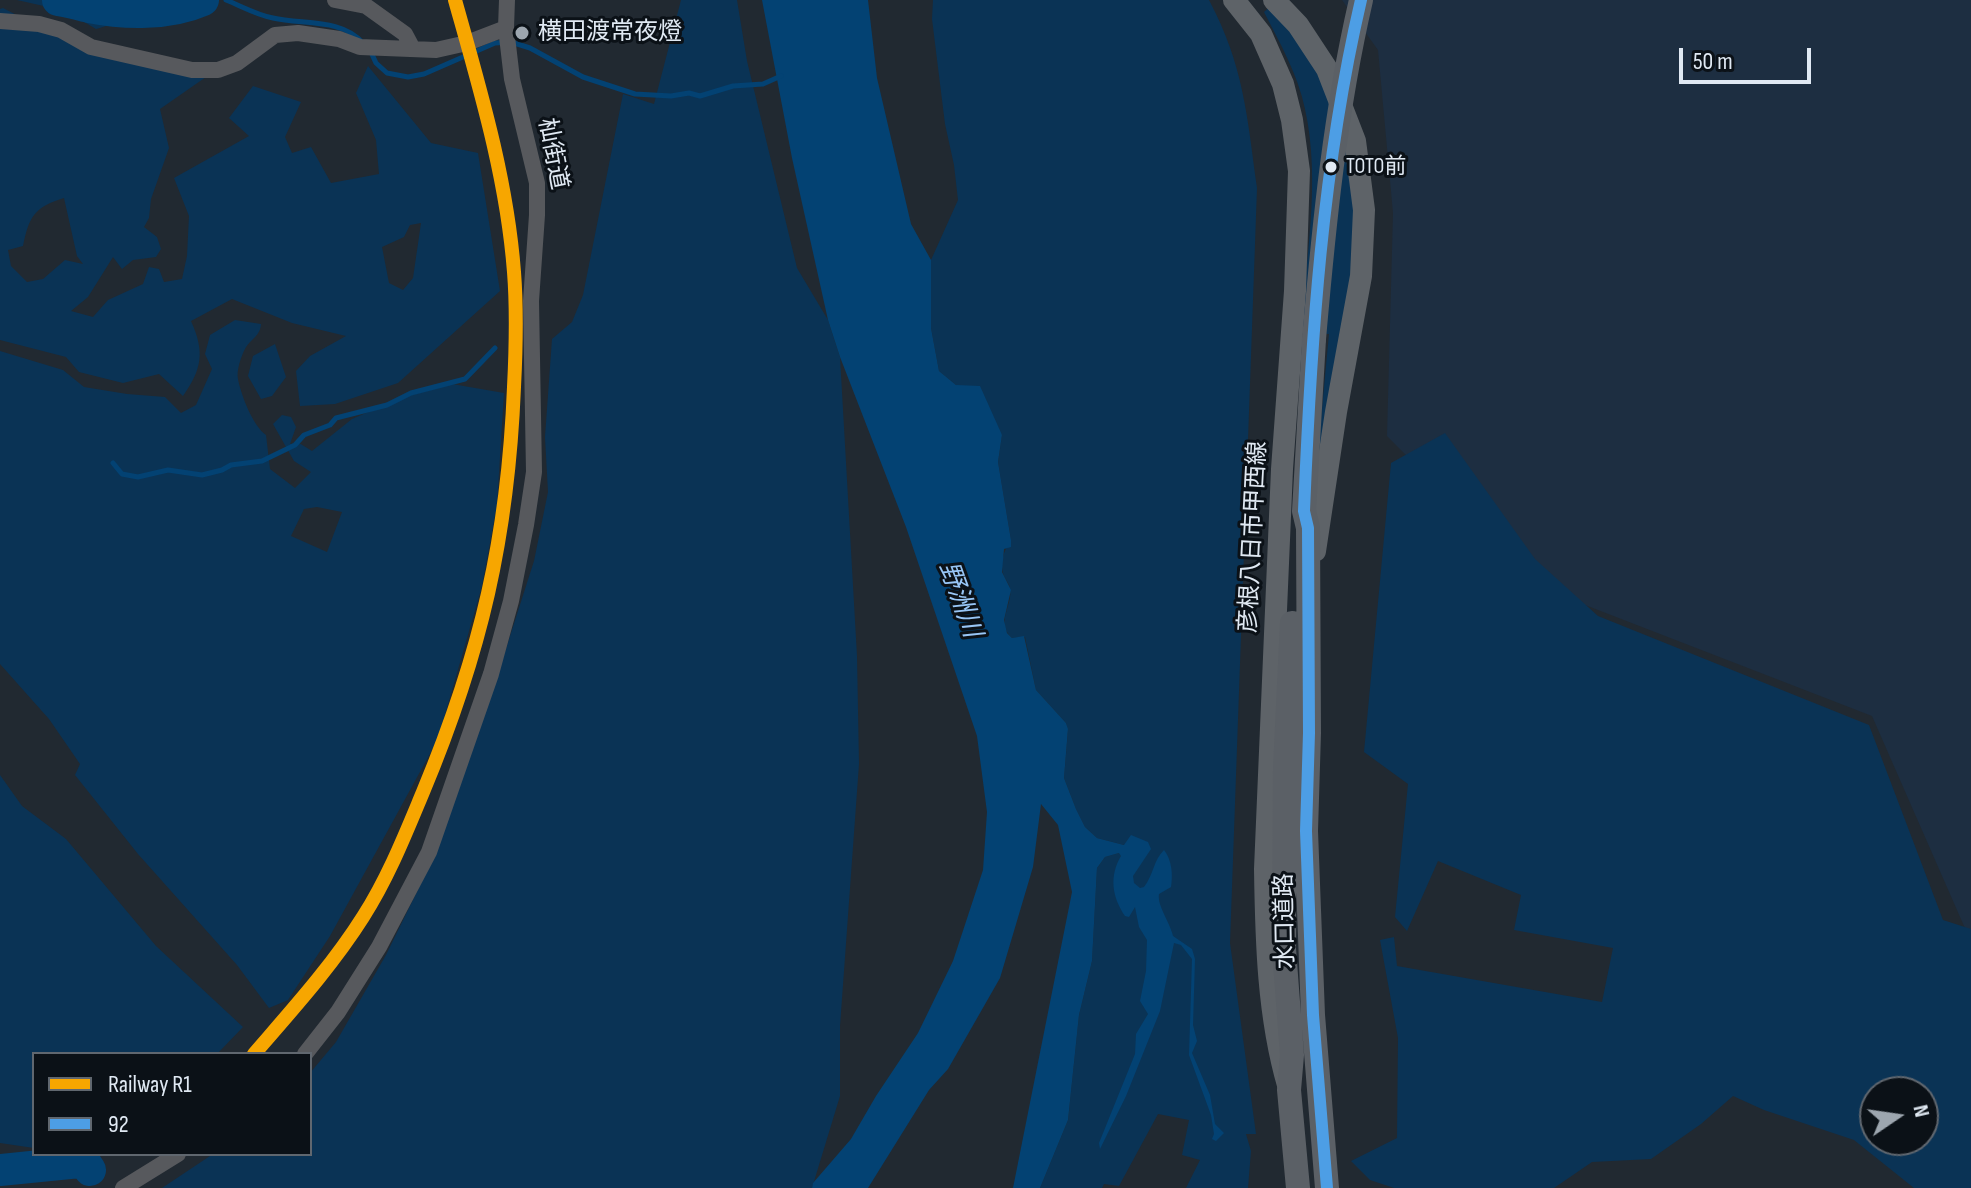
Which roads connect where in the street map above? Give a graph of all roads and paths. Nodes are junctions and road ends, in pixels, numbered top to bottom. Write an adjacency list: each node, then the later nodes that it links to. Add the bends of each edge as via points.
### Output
1 (335, 0): 10 (street, via 366,6 405,34)
2 (507, 0): 9 (street, 杣街道)
3 (1234, 0): 8 (main road, 彦根八日市甲西線)
4 (1250, 0): 8 (main road)
5 (1361, 0): 11 (highway, 水口道路, bridge, via 1325,209)
6 (1276, 2): 12 (main road, via 1327,69 1355,141 1364,210 1361,276 1322,498)
7 (0, 21): 10 (street, via 39,24 91,47 192,70 237,63 275,35 298,33 368,47)
8 (1261, 34): 14 (main road, 彦根八日市甲西線, via 1286,96 1299,171 1265,869 1266,934 1280,1057)
9 (507, 37): 10 (street); 13 (street, 杣街道, via 537,183 531,301 534,472 514,586 491,674 429,852 379,947)
10 (413, 49)
11 (1304, 511): 12 (highway, 水口道路); 14 (highway, 水口道路, via 1297,530 1285,769)
12 (1307, 652): 18 (highway, 水口道路, via 1306,831)
13 (307, 1052)
14 (1289, 1090): 17 (highway, 水口道路)
15 (175, 1156): 16 (street)
16 (123, 1188)
17 (1298, 1188)
18 (1327, 1188)

